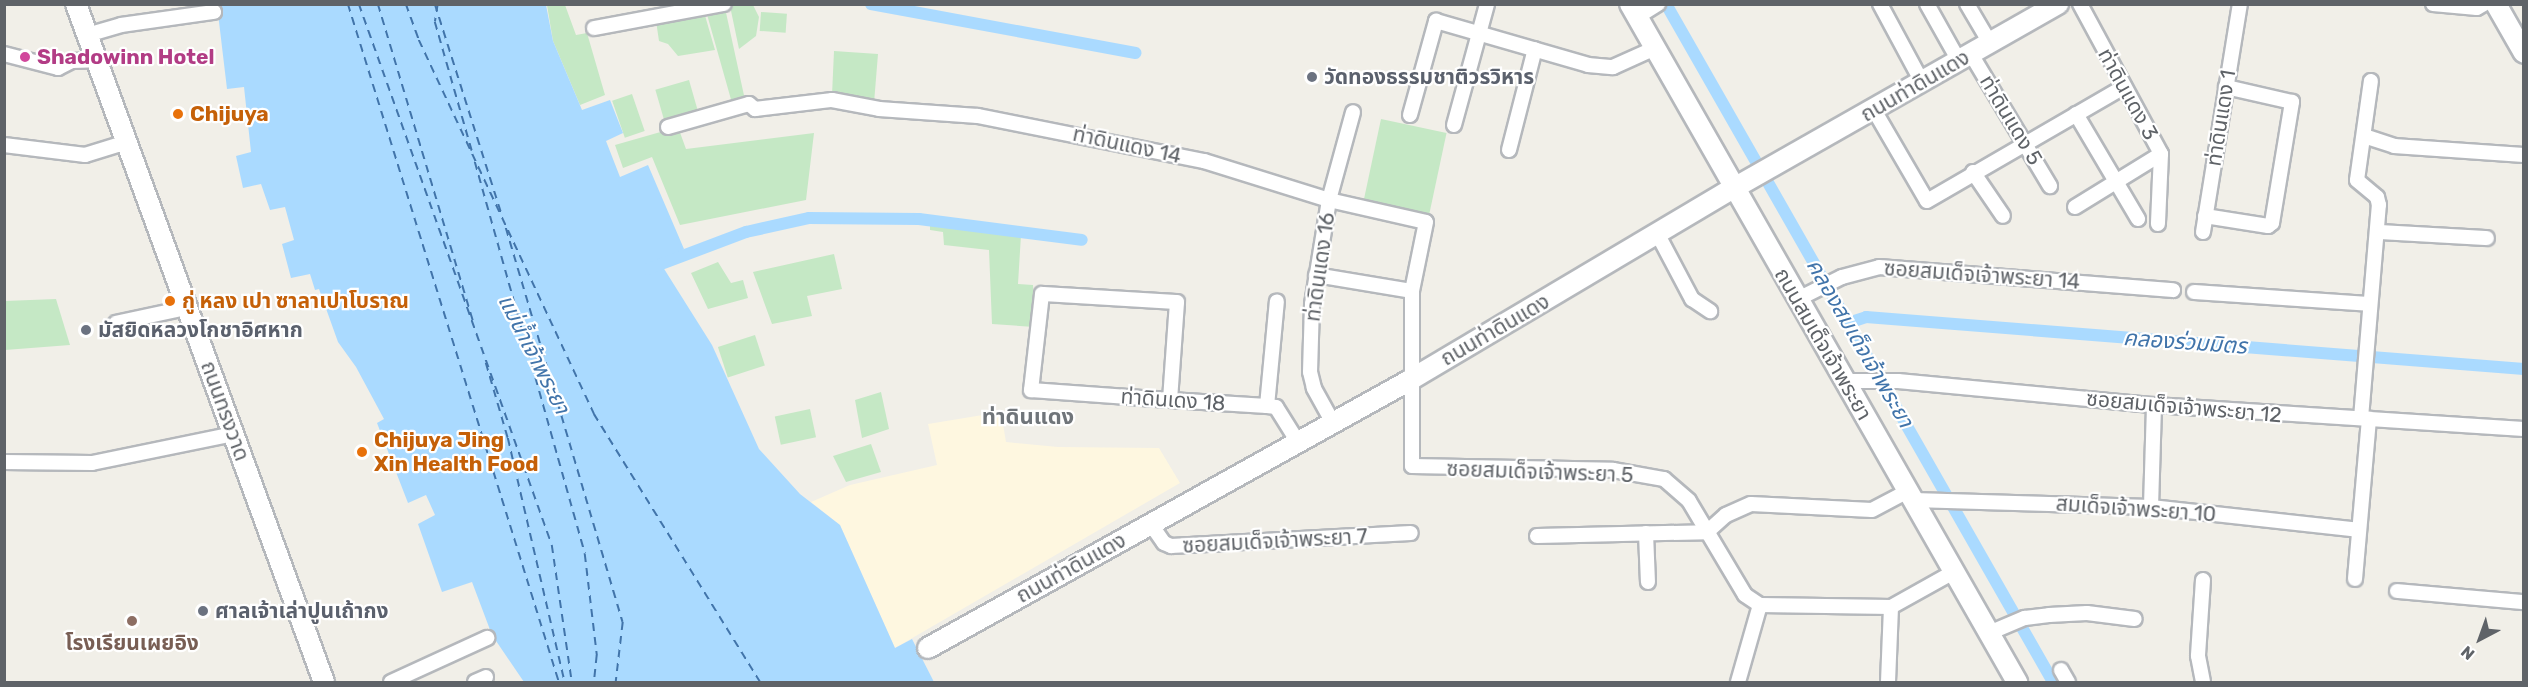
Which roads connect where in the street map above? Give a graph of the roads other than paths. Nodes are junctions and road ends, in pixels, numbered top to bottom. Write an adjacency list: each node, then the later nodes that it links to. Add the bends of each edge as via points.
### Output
1 (76, 4): 18 (street, ถนนทรงวาด)
2 (724, 4): 16 (street)
3 (1487, 4): 17 (street)
4 (1880, 4): 27 (street)
5 (1927, 4): 24 (street, ท่าดินแดง 5)
6 (1967, 4): 19 (street)
7 (2058, 4): 19 (street, ถนนท่าดินแดง)
8 (2080, 4): 28 (street, ท่าดินแดง 3)
9 (2240, 4): 29 (street, ท่าดินแดง 1)
10 (2433, 4): 11 (street, via 2472,8)
11 (2484, 4)
12 (2496, 4): 22 (street)
13 (1658, 5): 14 (street)
14 (1634, 11): 20 (street, ถนนสมเด็จเจ้าพระยา)
15 (214, 12): 18 (street, via 121,25)
16 (594, 28)
17 (1479, 32): 21 (street); 33 (street, via 1436,21); 34 (street)
18 (87, 35): 25 (street, ถนนทรงวาด)
19 (1990, 43): 24 (street, ถนนท่าดินแดง)
20 (1655, 48): 21 (street, via 1613,67 1588,65); 45 (street, ถนนสมเด็จเจ้าพระยา)
21 (1535, 49): 40 (street)
22 (2523, 53)
23 (4, 54): 25 (street, via 58,68 68,61)
24 (1965, 58): 27 (street, ถนนท่าดินแดง); 38 (street, ท่าดินแดง 5)
25 (96, 60): 37 (street, ถนนทรงวาด)
26 (2371, 81): 36 (street)
27 (1922, 82): 30 (street, ถนนท่าดินแดง)
28 (2124, 87): 32 (street); 41 (street, ท่าดินแดง 3)
29 (2226, 87): 50 (street, ท่าดินแดง 1); 50 (street, via 2292,102 2272,223 2268,226)
30 (1874, 110): 43 (street, via 1927,201); 45 (street, ถนนท่าดินแดง)
31 (1353, 112): 47 (street, ท่าดินแดง 16)
32 (2076, 114): 38 (street); 44 (street)
33 (1410, 115)
34 (1454, 125)
35 (669, 126): 47 (street, ท่าดินแดง 14, via 749,104 755,109 832,100 879,109 978,116 1204,161)
36 (2364, 136): 42 (street, via 2394,146); 54 (street, via 2357,180 2378,200)
37 (127, 142): 39 (street, via 85,154); 64 (street, ถนนทรงวาด)
38 (2025, 143): 43 (street); 46 (street, ท่าดินแดง 5)
39 (4, 145)
40 (1509, 150)
41 (2161, 154): 44 (street); 52 (street, ท่าดินแดง 3)
42 (2523, 155)
43 (1973, 172): 49 (street)
44 (2115, 182): 48 (street); 51 (street)
45 (1742, 183): 55 (street, ถนนท่าดินแดง); 61 (street, ถนนสมเด็จเจ้าพระยา)
46 (2050, 186)
47 (1329, 200): 57 (street, ท่าดินแดง 16); 59 (street, ท่าดินแดง 14, via 1426,222)
48 (2075, 207)
49 (2003, 216)
50 (2205, 216): 53 (street, ท่าดินแดง 1)
51 (2138, 219)
52 (2158, 224)
53 (2202, 232)
54 (2378, 232): 56 (street); 63 (street)
55 (1657, 233): 65 (street, via 1692,300); 67 (street, ถนนท่าดินแดง)
56 (2487, 238)
57 (1316, 275): 59 (street); 73 (street, ท่าดินแดง 16, via 1310,372)
58 (2173, 290): 61 (street, ซอยสมเด็จเจ้าพระยา 14, via 1898,267 1862,269)
59 (1412, 291): 67 (street, ท่าดินแดง 14)
60 (2194, 292): 63 (street)
61 (1805, 295): 68 (street, ถนนสมเด็จเจ้าพระยา)
62 (1277, 302): 71 (street)
63 (2369, 304): 72 (street)
64 (186, 308): 66 (street); 75 (street, ถนนทรงวาด)
65 (1710, 311)
66 (116, 322)
67 (1410, 380): 73 (street, ถนนท่าดินแดง); 78 (street, ท่าดินแดง 14)
68 (1845, 381): 70 (street, ซอยสมเด็จเจ้าพระยา 12, via 1894,381); 79 (street, ถนนสมเด็จเจ้าพระยา)
69 (1170, 400): 69 (street, ท่าดินเดง 18, via 1031,390 1042,294 1172,299 1178,305); 71 (street, ท่าดินเดง 18)
70 (2154, 405): 72 (street, ซอยสมเด็จเจ้าพระยา 12); 80 (street)
71 (1267, 406): 76 (street, via 1282,412)
72 (2365, 419): 74 (street, ซอยสมเด็จเจ้าพระยา 12); 82 (street)
73 (1332, 421): 76 (street, ถนนท่าดินแดง)
74 (2523, 429)
75 (233, 434): 77 (street, via 92,463); 101 (street, ถนนทรงวาด)
76 (1297, 440): 81 (street, ถนนท่าดินแดง)
77 (4, 462)
78 (1412, 466): 83 (street, ซอยสมเด็จเจ้าพระยา 5, via 1613,470 1664,479 1689,501)
79 (1917, 496): 80 (street, สมเด็จเจ้าพระยา 10); 83 (street, via 1872,510 1751,504 1726,515); 87 (street, ถนนสมเด็จเจ้าพระยา)
80 (2151, 507): 82 (street, สมเด็จเจ้าพระยา 10)
81 (1150, 523): 84 (street, ซอยสมเด็จเจ้าพระยา 7, via 1164,543 1171,546); 98 (street, ถนนท่าดินแดง)
82 (2358, 531): 88 (street)
83 (1707, 532): 85 (street); 93 (street, ซอยสมเด็จเจ้าพระยา 5, via 1745,595)
84 (1411, 533)
85 (1646, 533): 86 (street); 90 (street)
86 (1537, 536)
87 (1954, 572): 94 (street); 96 (street, ถนนสมเด็จเจ้าพระยา)
88 (2355, 579)
89 (2203, 580): 100 (street)
90 (1648, 582)
91 (2397, 591): 92 (street)
92 (2523, 602)
93 (1760, 605): 94 (street); 103 (street)
94 (1891, 607): 104 (street)
95 (2134, 619): 96 (street, via 2087,613 2025,618)
96 (1996, 630): 105 (street, ถนนสมเด็จเจ้าพระยา)
97 (487, 638): 102 (street)
98 (928, 648)
99 (2061, 670): 106 (street)
100 (2198, 681)
101 (324, 682)
102 (391, 682)
103 (1738, 682)
104 (1888, 682)
105 (2017, 682)
106 (2068, 682)

